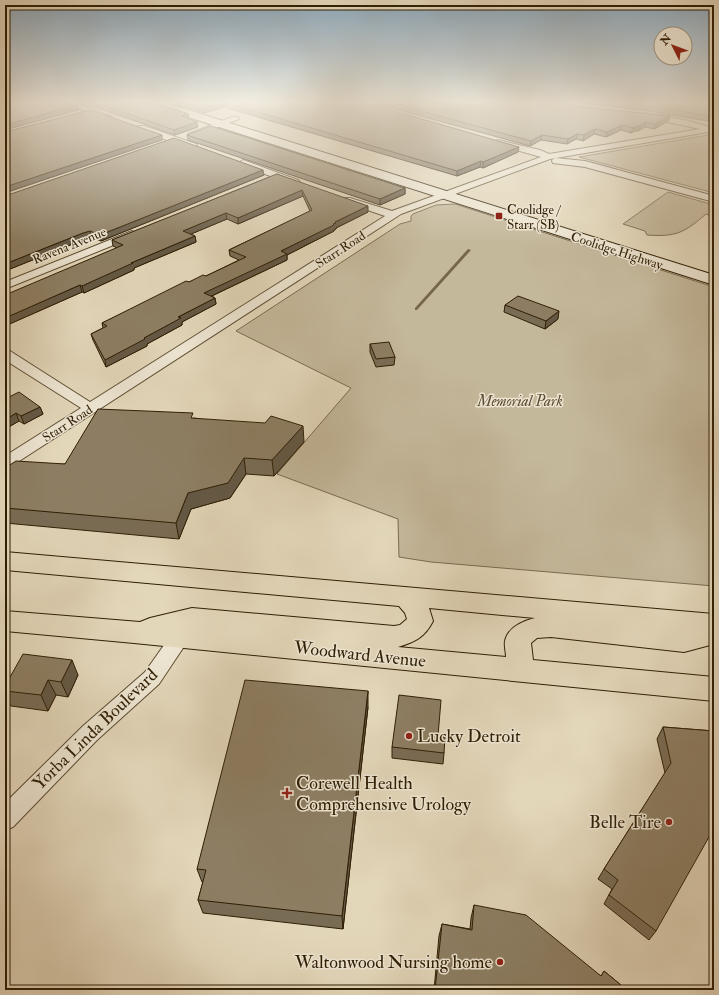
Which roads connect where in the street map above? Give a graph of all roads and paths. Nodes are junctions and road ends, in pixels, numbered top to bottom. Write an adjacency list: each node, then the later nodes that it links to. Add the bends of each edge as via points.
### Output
1 (301, 149): 9 (main road, Coolidge Highway)
2 (335, 149): 7 (main road, Coolidge Highway)
3 (527, 149): 5 (street, via 537,152)
4 (594, 149): 5 (street, Starr Road)
5 (544, 158): 12 (street, Starr Road); 15 (street, via 581,164)
6 (234, 160): 8 (street)
7 (403, 170): 9 (main road, via 404,174); 12 (main road, Coolidge Highway)
8 (276, 175): 10 (street); 11 (street)
9 (391, 178): 13 (main road, Coolidge Highway)
10 (262, 181)
11 (306, 186)
12 (460, 189): 13 (street, Starr Road); 19 (main road, Coolidge Highway)
13 (445, 195): 16 (street, Starr Road); 18 (main road, Coolidge Highway)
14 (337, 196): 16 (street)
15 (714, 199)
16 (393, 215): 24 (street, Starr Road)
17 (145, 229): 22 (street, Ravena Avenue)
18 (662, 264): 20 (main road, via 667,258 671,258); 21 (main road, Coolidge Highway)
19 (714, 266)
20 (714, 270)
21 (714, 280)
22 (5, 286)
23 (5, 354): 24 (street)
24 (90, 408): 25 (street, Starr Road)
25 (5, 463)
26 (5, 561): 27 (main road)
27 (406, 596): 29 (main road); 30 (main road, via 417,610 420,621 415,629 406,635 394,637 192,618)
28 (5, 621): 30 (main road, Woodward Avenue)
29 (714, 624)
30 (134, 632): 32 (main road, Woodward Avenue)
31 (714, 633): 33 (main road, via 684,641 551,628 531,629 518,641)
32 (181, 636): 33 (main road, Woodward Avenue); 35 (street, Yorba Linda Boulevard, via 152,678 80,744)
33 (520, 670): 34 (main road, Woodward Avenue)
34 (714, 689)
35 (5, 819)

